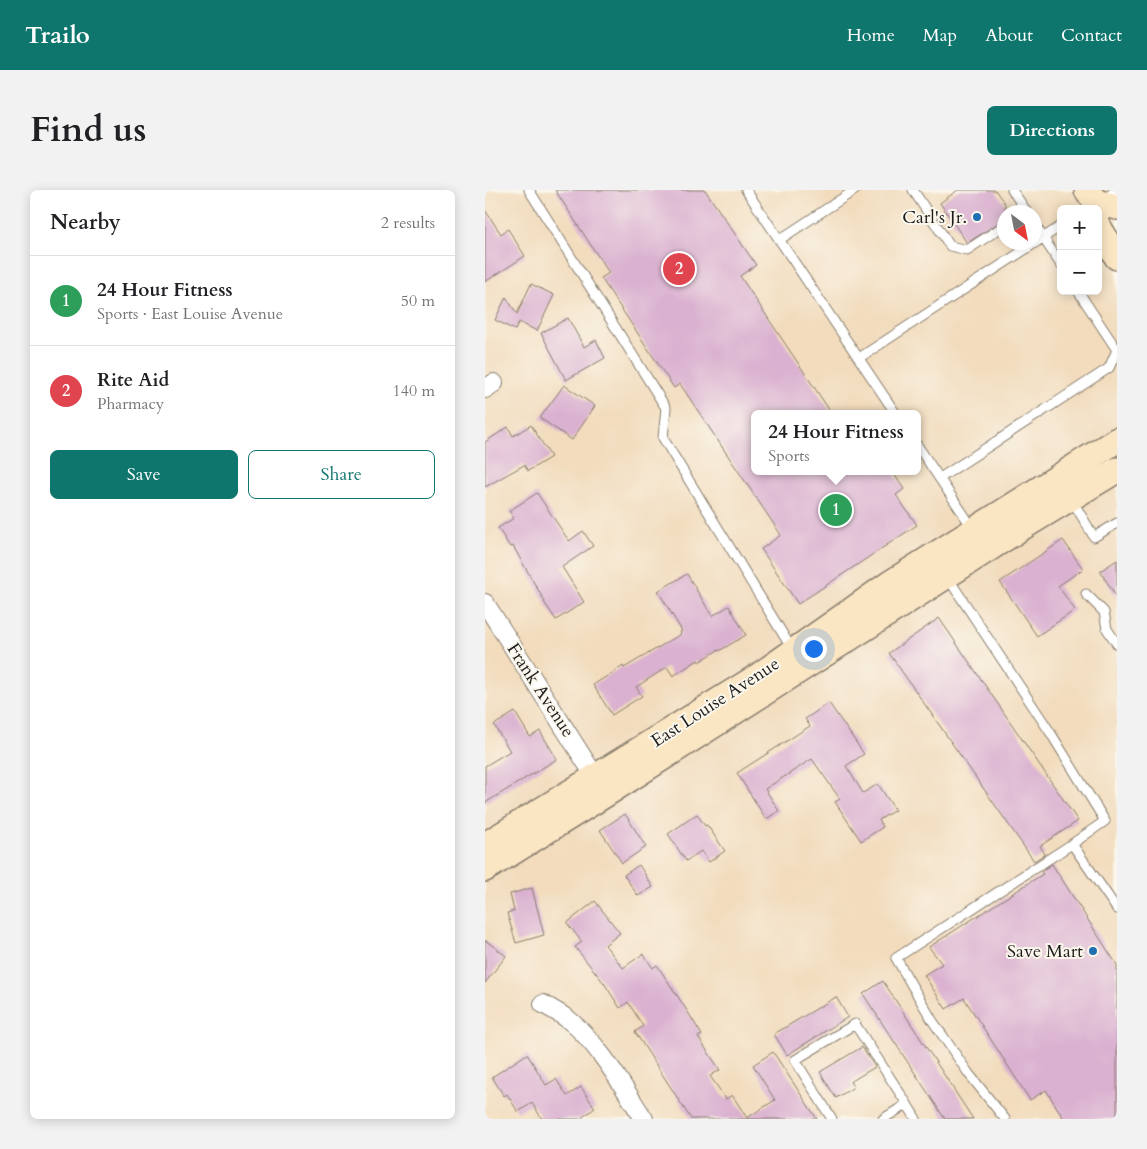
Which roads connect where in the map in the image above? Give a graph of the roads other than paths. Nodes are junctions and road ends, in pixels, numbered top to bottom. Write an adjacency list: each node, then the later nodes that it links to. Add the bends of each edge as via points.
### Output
1 (529, 190): 28 (lane, via 666,408 663,438)
2 (746, 190): 11 (lane)
3 (855, 190): 11 (lane)
4 (913, 190): 9 (lane, via 950,246 967,250)
5 (1012, 190): 6 (lane)
6 (1021, 205)
7 (1102, 211): 12 (street)
8 (1057, 228): 10 (lane)
9 (997, 230)
10 (1043, 237): 13 (lane); 15 (lane)
11 (779, 240): 15 (lane)
12 (1117, 257)
13 (1057, 259)
14 (1081, 295): 20 (lane, via 1117,350 1109,368)
15 (859, 358): 16 (lane)
16 (893, 410)
17 (1117, 440): 23 (street, East Louise Avenue)
18 (921, 451): 20 (lane)
19 (1117, 470): 21 (street, East Louise Avenue)
20 (940, 478): 23 (lane)
21 (1071, 498): 22 (lane, via 1094,537); 24 (street, East Louise Avenue)
22 (1117, 523)
23 (975, 530): 28 (street, East Louise Avenue, via 892,582)
24 (947, 576): 29 (street, East Louise Avenue); 30 (lane, via 1105,821)
25 (1086, 594): 27 (lane, via 1104,612 1107,629)
26 (485, 603): 29 (street, Frank Avenue)
27 (1117, 644)
28 (794, 651): 29 (street, East Louise Avenue)
29 (601, 786): 31 (street, East Louise Avenue); 32 (street, East Louise Avenue)
30 (1072, 844): 33 (lane); 40 (lane, via 896,958 932,1020)
31 (485, 845)
32 (485, 869)
33 (1117, 909)
34 (543, 1004): 36 (street, via 569,1020 586,1036)
35 (907, 1104): 37 (lane, via 855,1024 795,1060); 38 (lane); 39 (lane)
36 (644, 1119)
37 (832, 1119)
38 (883, 1119)
39 (916, 1119)
40 (1005, 1119)

